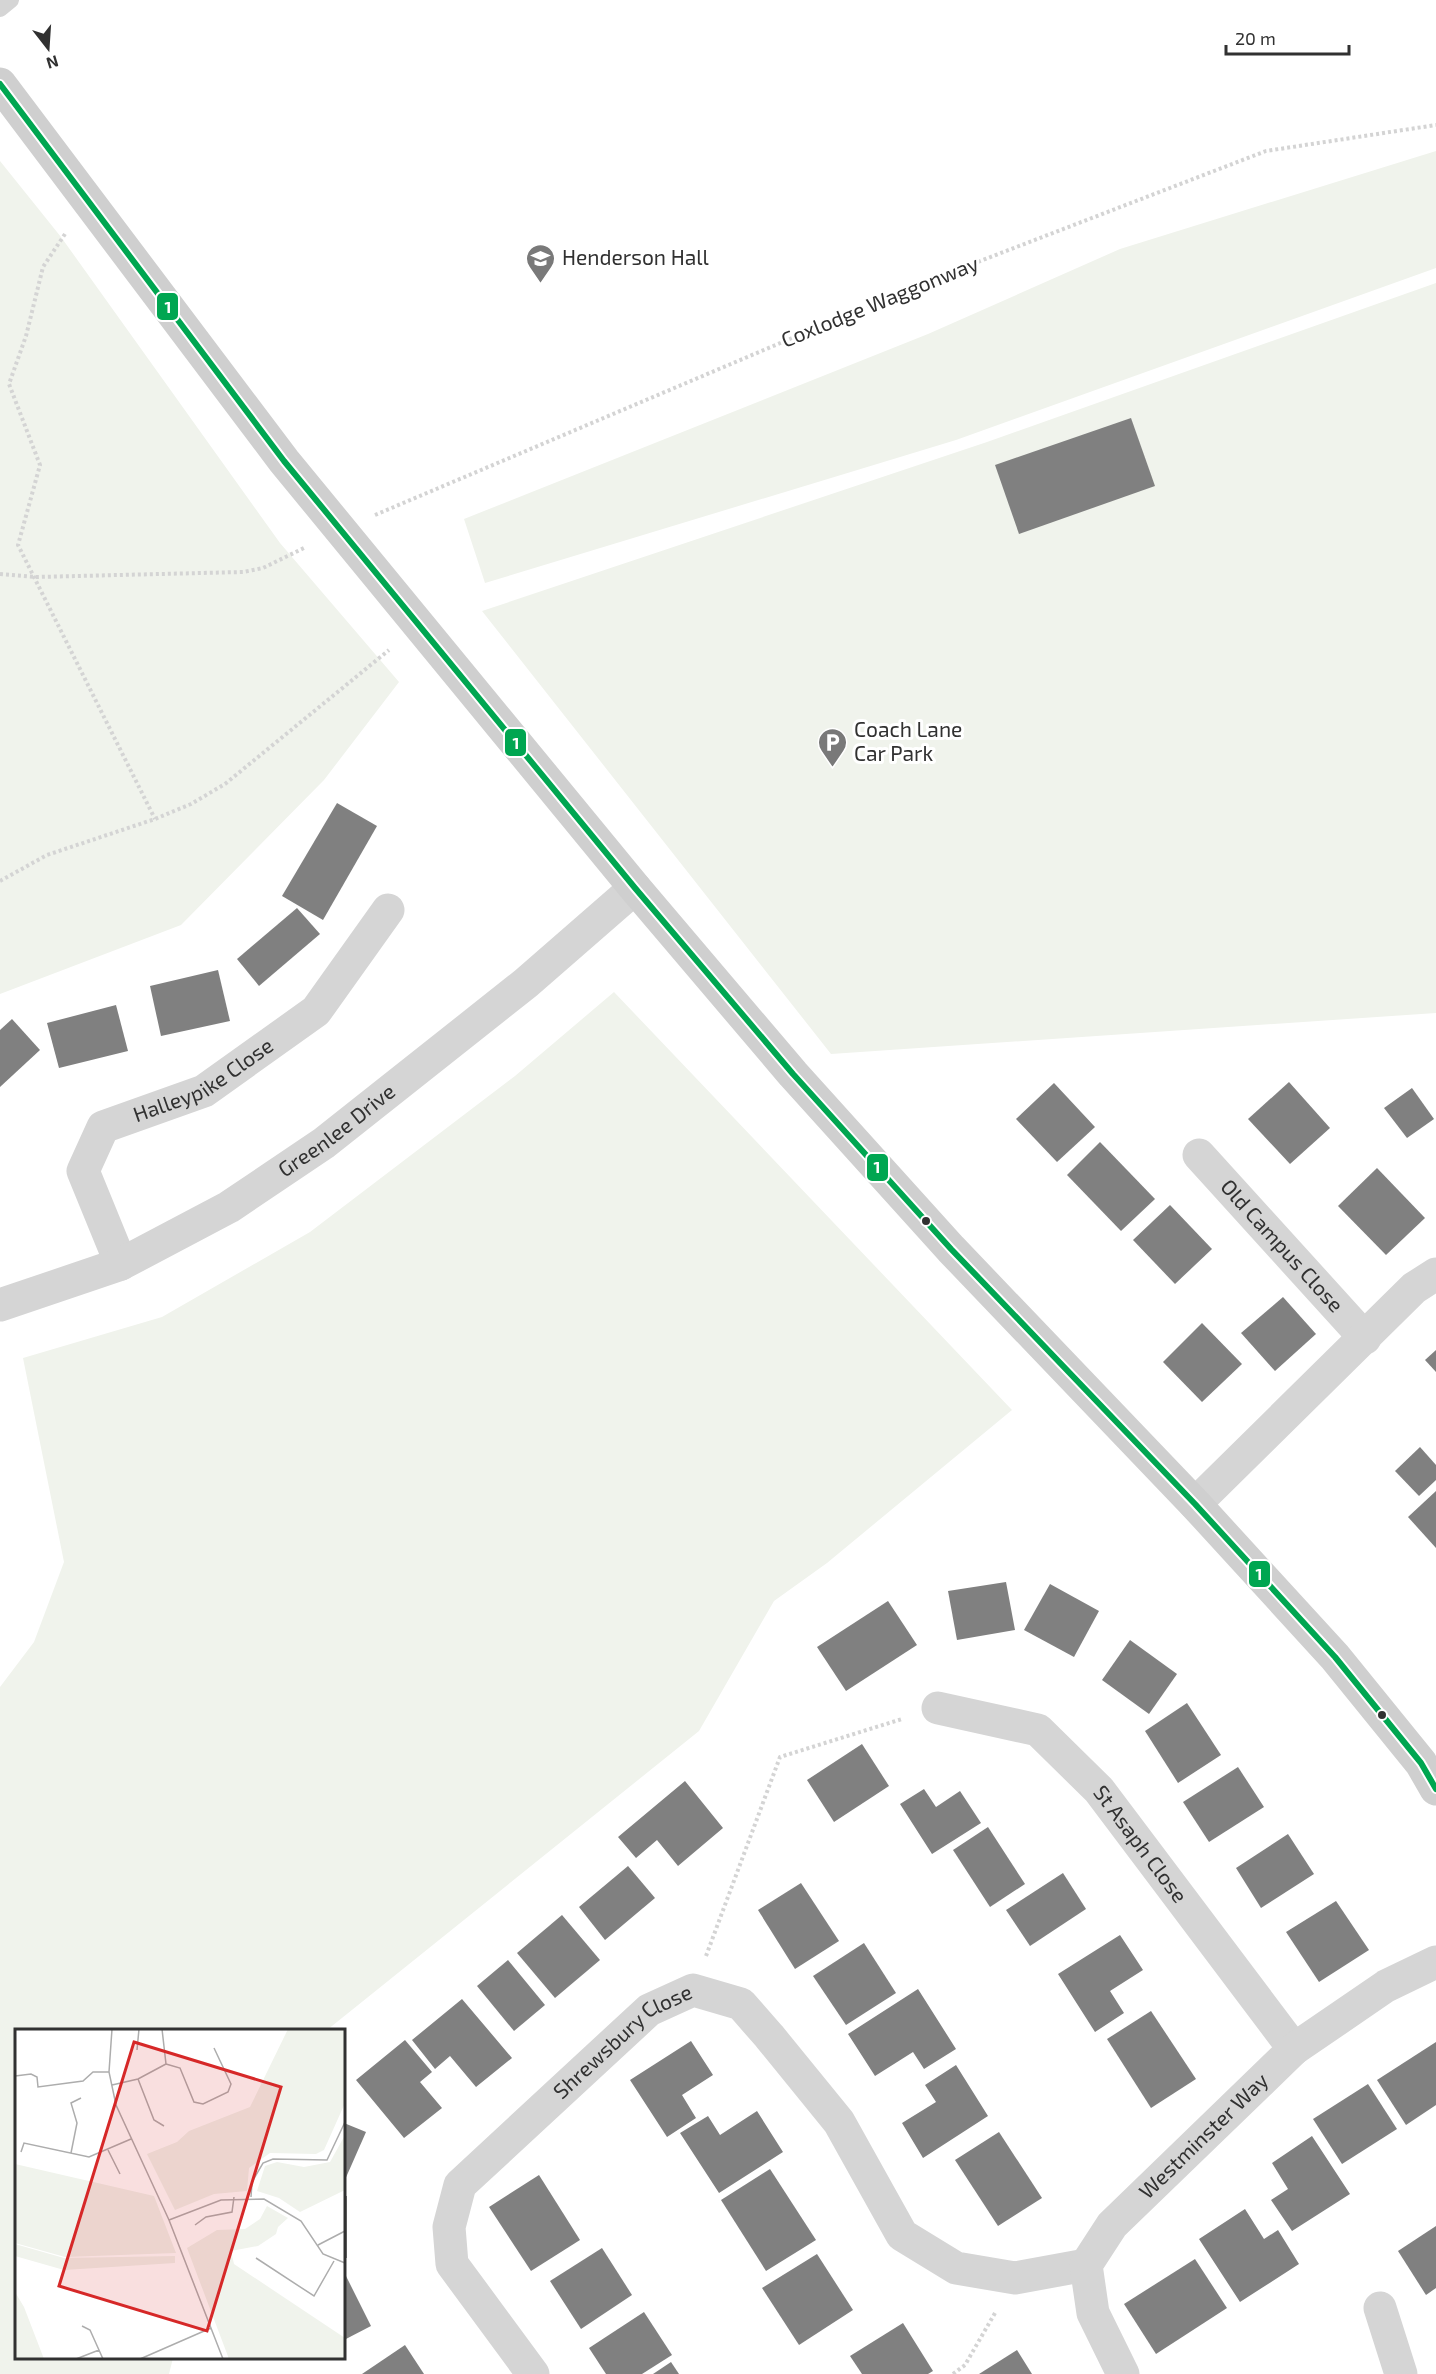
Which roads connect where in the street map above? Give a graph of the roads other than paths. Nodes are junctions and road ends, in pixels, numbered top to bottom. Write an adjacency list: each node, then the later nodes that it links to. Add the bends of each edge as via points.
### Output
1 (11, 0): 2 (lane)
2 (0, 9)
3 (0, 84): 4 (street, via 284,461)
4 (635, 888): 7 (street, Greenlee Drive, via 526,983 324,1143 229,1207); 11 (street, via 793,1074 935,1231)
5 (388, 910): 7 (street, Halleypike Close, via 316,1011 204,1091 103,1127 83,1171)
6 (1199, 1155): 10 (street, Old Campus Close)
7 (121, 1264): 9 (street, Greenlee Drive)
8 (1436, 1274): 10 (street, via 1414,1288)
9 (0, 1305)
10 (1365, 1338): 11 (street)
11 (1195, 1504): 13 (street, via 1335,1657 1421,1763)
12 (938, 1708): 15 (street, St Asaph Close, via 1038,1730 1099,1790)
13 (1436, 1789)
14 (1436, 1962): 15 (street, Westminster Way, via 1386,1986)
15 (1294, 2049): 16 (street, Westminster Way, via 1112,2225)
16 (1086, 2265): 18 (street, Shrewsbury Close, via 1015,2278 956,2268 902,2235 839,2122 769,2036 741,2004 693,1990 649,2010 460,2185 449,2227 452,2264); 19 (street, via 1093,2313)
17 (1380, 2308): 20 (street)
18 (533, 2374)
19 (1123, 2374)
20 (1401, 2374)

